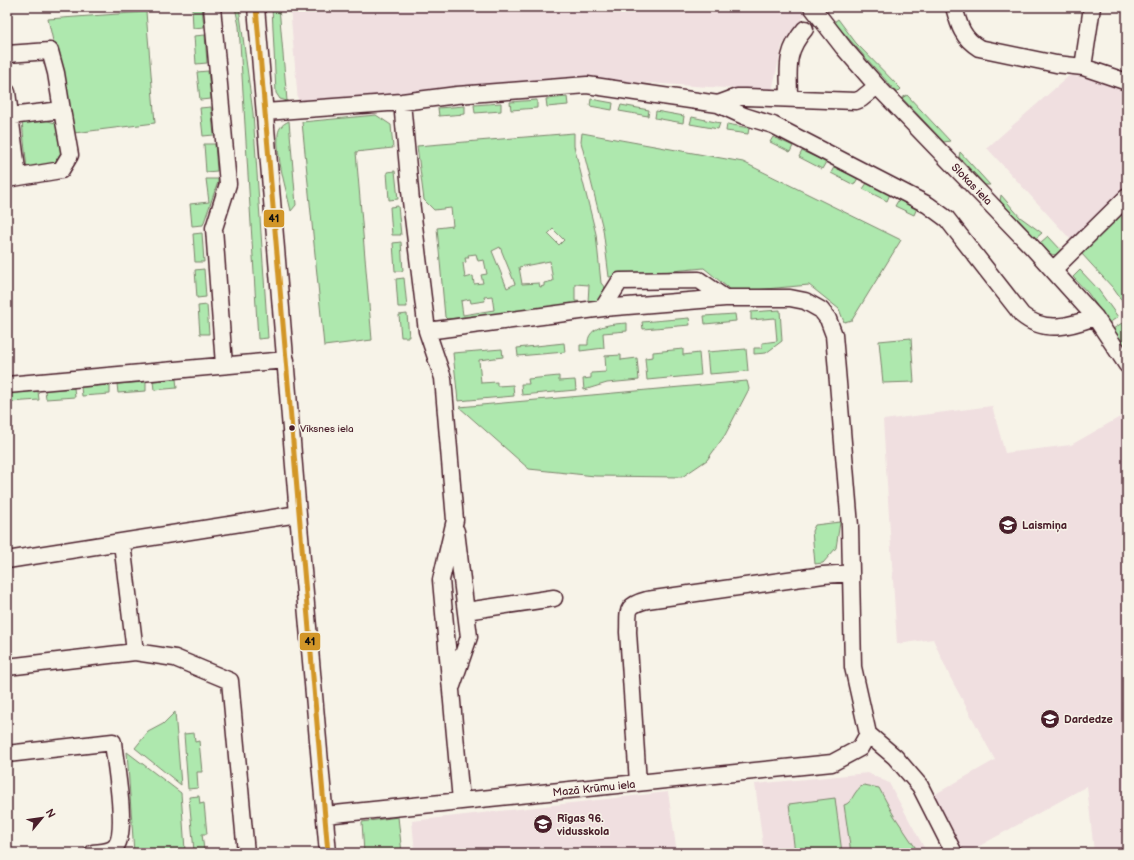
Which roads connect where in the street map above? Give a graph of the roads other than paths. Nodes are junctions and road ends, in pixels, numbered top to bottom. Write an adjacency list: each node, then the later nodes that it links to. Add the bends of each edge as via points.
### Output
1 (212, 7): 26 (street, via 228,184 214,228)
2 (256, 7): 16 (street)
3 (812, 7): 10 (street, Slokas iela)
4 (954, 7): 8 (street, via 960,28 971,43 979,48)
5 (1092, 7): 8 (street)
6 (805, 29): 12 (street, via 790,53)
7 (7, 54): 15 (street, via 50,51)
8 (1083, 67): 9 (street)
9 (1127, 82)
10 (877, 86): 12 (street, via 856,101); 20 (street, Slokas iela)
11 (7, 92): 17 (street)
12 (789, 99): 14 (street, via 737,97)
13 (402, 102): 14 (street, via 587,84); 16 (street); 24 (street)
14 (718, 104): 23 (street, via 773,125 928,204 947,219 1022,315 1031,322 1040,326 1062,327)
15 (62, 110): 17 (street); 18 (street, via 70,155 61,170)
16 (265, 112): 25 (street)
17 (10, 116): 18 (street)
18 (12, 178)
19 (1127, 197): 20 (street)
20 (1053, 270): 23 (street, Slokas iela)
21 (726, 298): 22 (street); 22 (street, via 699,280 620,281); 33 (street, via 797,298 814,305 828,319 834,335 850,526)
22 (603, 308): 24 (street)
23 (1095, 317): 27 (street, Slokas iela)
24 (427, 331): 30 (street, via 443,378)
25 (286, 360): 26 (street); 29 (street)
26 (224, 364): 28 (street)
27 (1127, 365)
28 (7, 385)
29 (298, 514): 31 (street); 43 (street)
30 (455, 520): 35 (street); 38 (street, via 441,580)
31 (122, 543): 32 (street); 36 (street)
32 (7, 560)
33 (851, 573): 39 (street, via 853,667); 41 (street, via 646,600 631,606 628,632)
34 (554, 598): 35 (street)
35 (466, 611): 38 (street, via 469,637)
36 (135, 652): 37 (street); 45 (street, via 175,658 230,682)
37 (7, 667)
38 (450, 692): 42 (street)
39 (868, 734): 41 (street, Mazā Krūmu iela, via 860,748 832,763); 47 (street, via 895,757 920,786)
40 (7, 754): 44 (street, via 113,742 122,827 115,848 107,852)
41 (638, 783): 42 (street, Mazā Krūmu iela)
42 (461, 801): 43 (street, Mazā Krūmu iela)
43 (325, 815): 46 (street)
44 (93, 853)
45 (246, 853)
46 (328, 853)
47 (954, 853)

